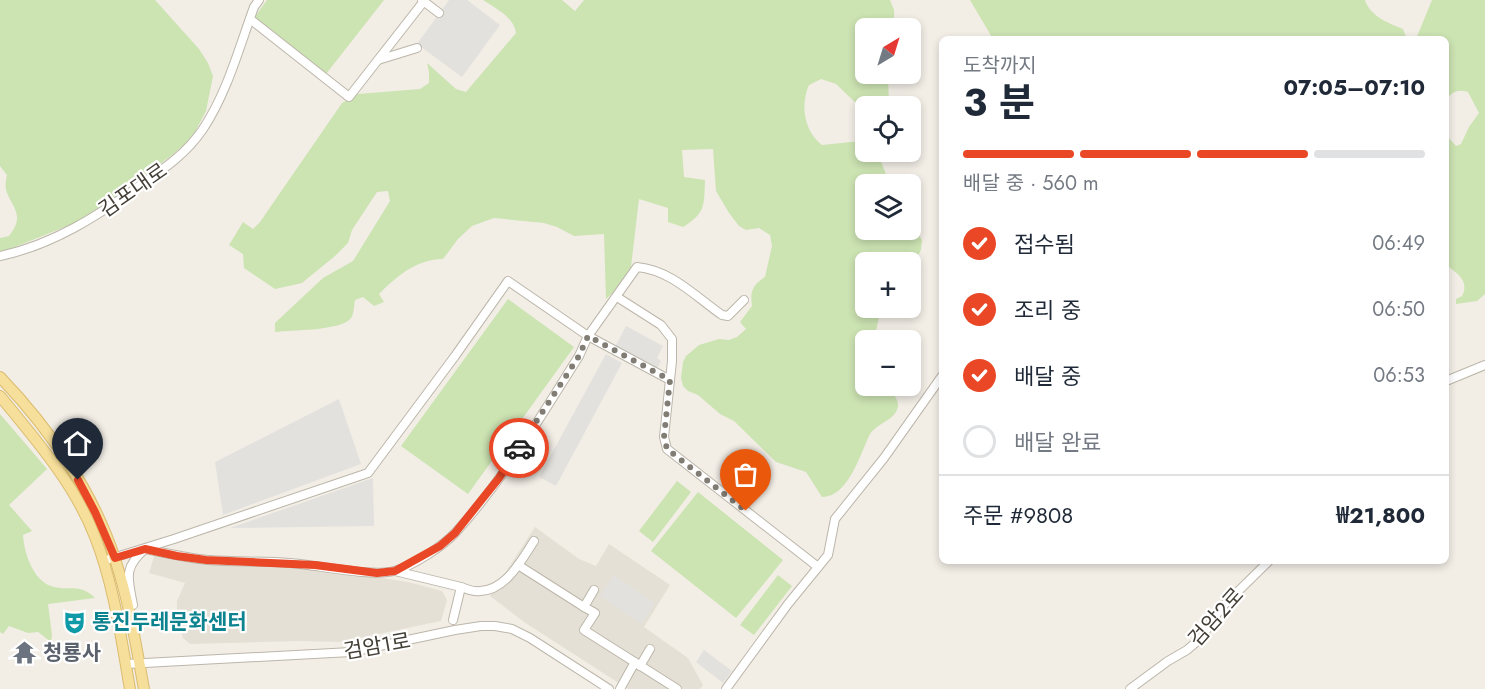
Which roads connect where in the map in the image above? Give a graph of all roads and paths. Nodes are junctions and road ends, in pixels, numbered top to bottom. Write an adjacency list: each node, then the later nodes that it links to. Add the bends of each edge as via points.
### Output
1 (259, 0): 4 (street, 김포대로)
2 (423, 1): 3 (street); 6 (street)
3 (439, 13)
4 (250, 19): 6 (street, via 348,97); 7 (street, 김포대로, via 228,79 204,128 183,153 83,224)
5 (417, 48): 6 (street)
6 (378, 60)
7 (0, 256)
8 (616, 297): 9 (street, via 638,267 676,280 722,315 728,316); 10 (street); 13 (street, via 661,325 672,339)
9 (744, 300)
10 (588, 336): 13 (street); 18 (street, via 508,281 368,473); 24 (street, via 499,478 455,533)
11 (1485, 365): 15 (street)
12 (0, 377): 19 (main road, via 65,458)
13 (670, 380): 23 (street, via 664,437 667,449)
14 (939, 380): 23 (street, via 835,519 828,555)
15 (1449, 380)
16 (0, 396): 20 (main road, via 71,489)
17 (534, 541): 22 (street)
18 (145, 549): 19 (street); 24 (street, via 206,560 315,565 377,573); 29 (street, via 128,569)
19 (115, 558): 20 (street); 29 (main road)
20 (103, 561): 32 (main road)
21 (1266, 564): 40 (street, 검암2로, via 1213,616 1201,638)
22 (518, 565): 25 (street, via 502,583 489,589 475,592); 27 (street)
23 (818, 567): 39 (street)
24 (395, 571): 25 (street)
25 (461, 587): 28 (street)
26 (594, 590): 27 (street)
27 (584, 607): 33 (street, via 595,613 584,630)
28 (453, 620)
29 (135, 635): 31 (main road)
30 (651, 649): 33 (street)
31 (139, 663): 32 (street, 검암1로); 35 (main road); 36 (street, 검암1로, via 351,652 454,630 495,626 530,638)
32 (126, 664): 34 (main road)
33 (638, 664): 37 (street); 38 (street)
34 (130, 689)
35 (144, 689)
36 (609, 689)
37 (620, 689)
38 (677, 689)
39 (726, 689)
40 (1130, 689)

